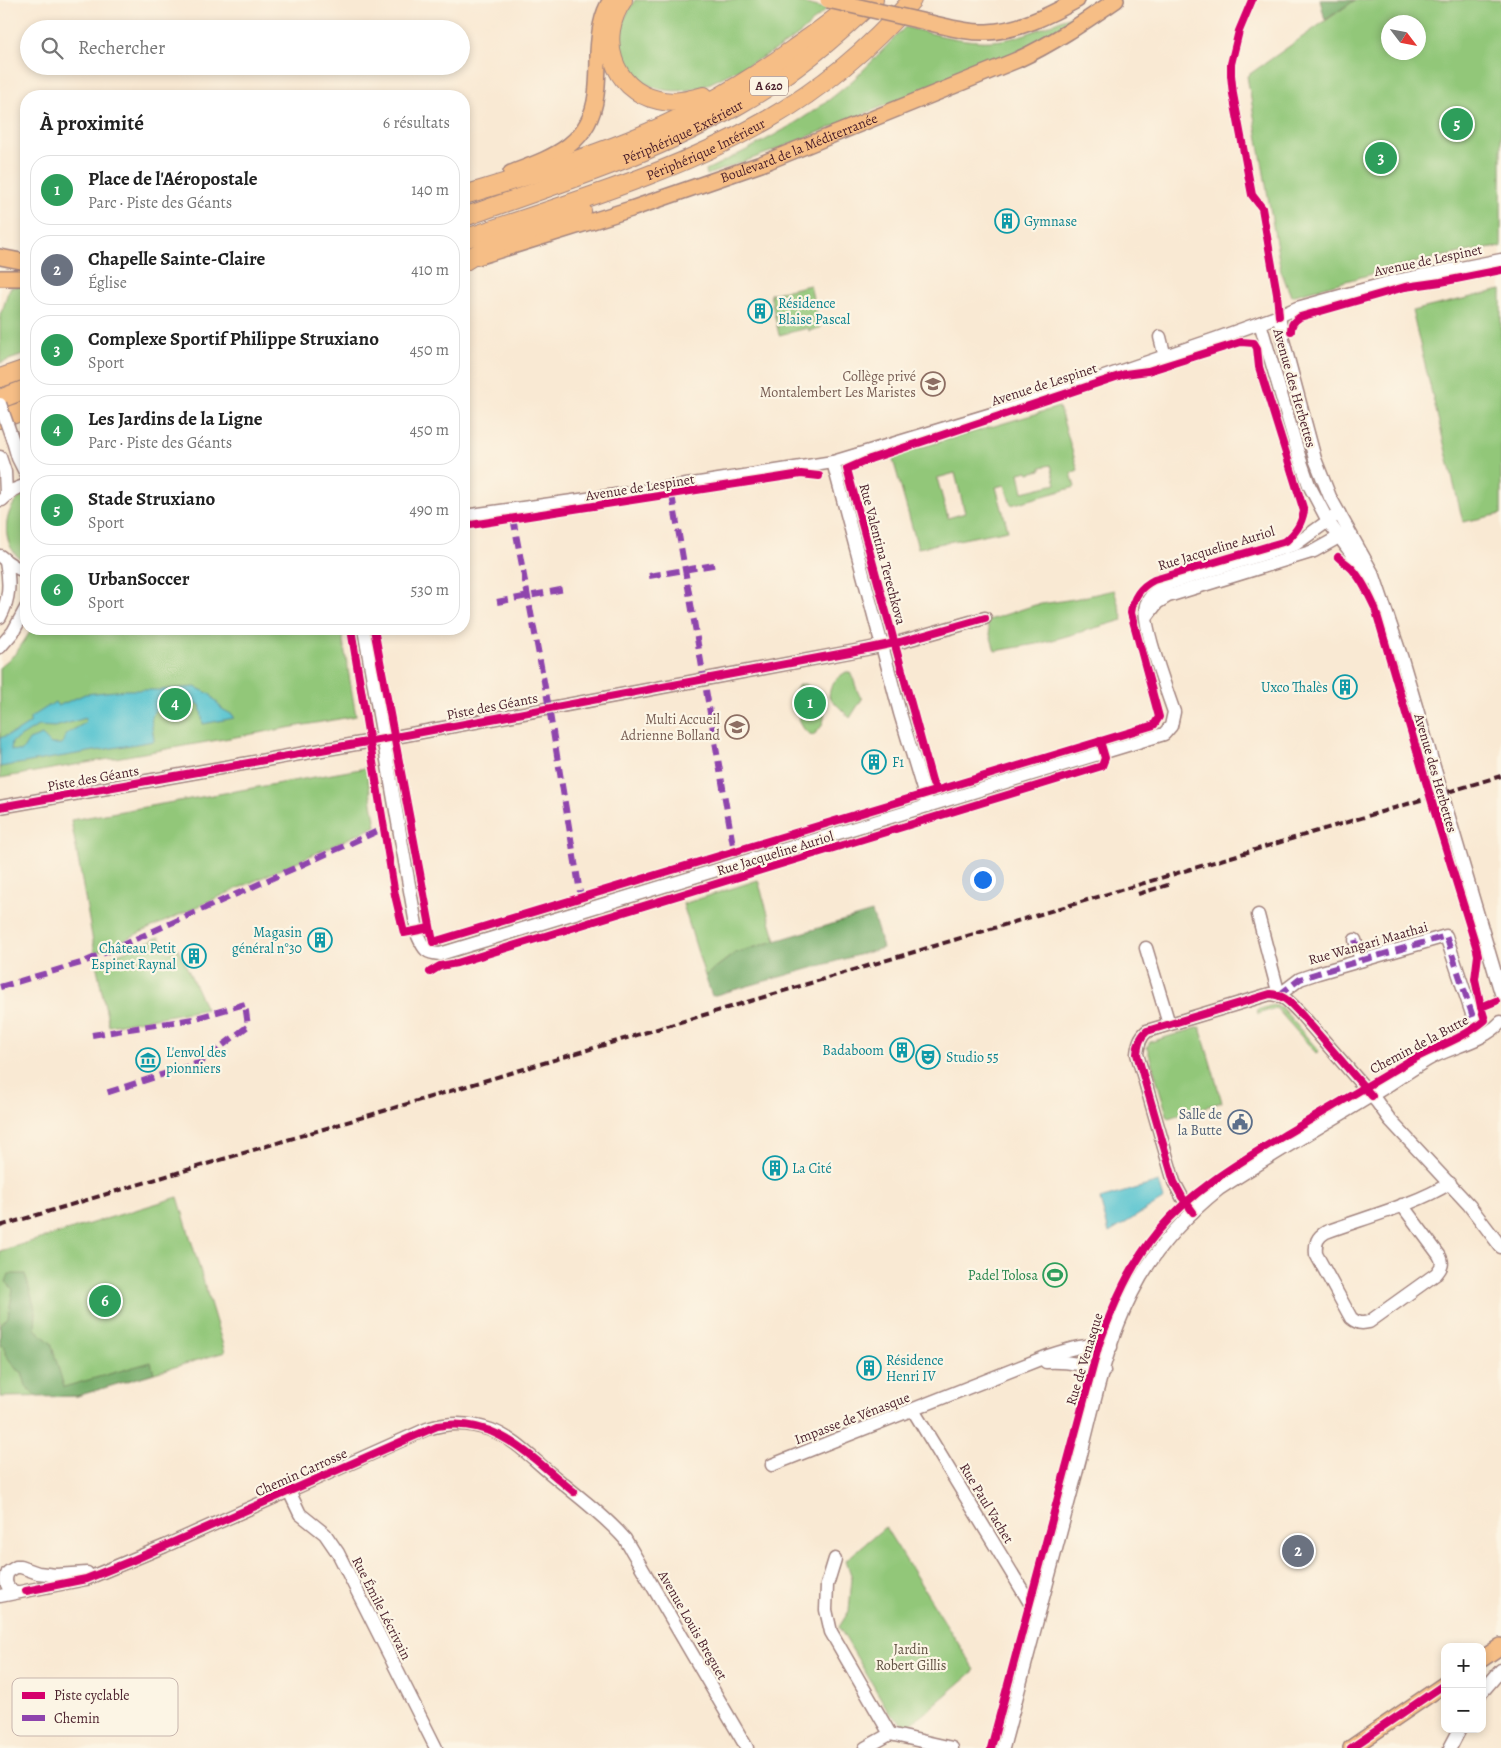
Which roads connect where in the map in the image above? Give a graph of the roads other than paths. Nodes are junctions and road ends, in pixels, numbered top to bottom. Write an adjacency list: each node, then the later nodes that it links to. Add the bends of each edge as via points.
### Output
1 (611, 0): 11 (main road, via 599,38 592,116 583,133 564,150)
2 (623, 0): 9 (highway, via 610,26 610,44 613,60 630,86 658,100 671,102)
3 (828, 0): 7 (main road, bridge, via 962,30 987,32 1025,24)
4 (856, 0): 9 (highway, via 772,64)
5 (874, 0): 13 (highway, Périphérique Extérieur / A 620, via 827,44 741,104 692,130 588,173)
6 (912, 0): 10 (highway, Périphérique Intérieur / A 620, via 850,62 819,86 766,120 711,149)
7 (1078, 0)
8 (1116, 0): 17 (main road, Boulevard de la Méditerranée, via 1032,53 849,129 724,177)
9 (733, 87): 12 (highway, via 632,139 559,166)
10 (654, 172): 14 (highway, Périphérique Intérieur / A 620); 16 (highway, via 628,193 491,245)
11 (470, 191)
12 (470, 192)
13 (470, 215)
14 (470, 237)
15 (0, 257): 19 (main road)
16 (470, 258)
17 (470, 260)
18 (1501, 260): 22 (street, Avenue de Lespinet, via 1391,282)
19 (20, 261)
20 (0, 278): 21 (main road)
21 (20, 278)
22 (1279, 316): 23 (street, Avenue de Lespinet); 38 (street, Avenue des Herbettes, via 1315,459)
23 (1260, 323): 25 (street, Avenue de Lespinet); 40 (street, Avenue des Herbettes, via 1304,471)
24 (1160, 337): 25 (street)
25 (1165, 357): 35 (street, Avenue de Lespinet, via 1028,403)
26 (20, 371): 27 (highway)
27 (0, 378)
28 (20, 392): 29 (highway)
29 (0, 398)
30 (0, 404): 34 (street, bridge)
31 (20, 412): 32 (highway)
32 (0, 419)
33 (0, 457): 37 (street, via 5,472)
34 (20, 462)
35 (833, 462): 39 (street, Avenue de Lespinet); 50 (street, Rue Valentina Terechkova)
36 (20, 487): 37 (street)
37 (3, 498)
38 (1339, 513): 40 (street, Rue Jacqueline Auriol); 41 (street, Avenue des Herbettes)
39 (470, 515)
40 (1328, 521): 41 (street, Avenue des Herbettes); 47 (street, Rue Jacqueline Auriol, via 1296,544 1164,584 1149,600 1145,612)
41 (1344, 534): 47 (street, via 1314,550 1168,596 1152,608); 58 (street, Avenue des Herbettes, via 1378,588)
42 (3, 559): 43 (street); 44 (street, via 9,574 9,590)
43 (20, 570)
44 (0, 617)
45 (985, 618): 50 (street, Piste des Géants)
46 (20, 619): 49 (street)
47 (1146, 625): 52 (street, Rue Jacqueline Auriol, via 1174,712 1171,726 1164,734)
48 (365, 635): 51 (street, Rue Jacqueline Auriol)
49 (0, 646)
50 (882, 646): 51 (street, Piste des Géants); 52 (street, Rue Valentina Terechkova)
51 (383, 739): 52 (street, Rue Jacqueline Auriol, via 418,936 423,947 431,953 440,954); 53 (street, Piste des Géants)
52 (928, 806)
53 (0, 807)
54 (1258, 915): 59 (street)
55 (1355, 940): 57 (street)
56 (1146, 948): 63 (street)
57 (1361, 960): 59 (street, Rue Wangari Maathai, via 1300,979); 61 (street, Rue Wangari Maathai, via 1446,936)
58 (1501, 993)
59 (1279, 995): 63 (street, via 1270,994); 64 (street, via 1289,1002)
60 (1501, 1011): 62 (street)
61 (1473, 1017)
62 (1501, 1022): 64 (street, Chemin de la Butte, via 1482,1037 1430,1058)
63 (1169, 1024): 67 (street, via 1142,1035 1137,1054 1174,1182)
64 (1368, 1092): 65 (street, Chemin de la Butte); 67 (street, Rue de Venasque, via 1219,1189)
65 (1450, 1183): 66 (street); 68 (street, Chemin de la Butte)
66 (1402, 1205): 66 (street, via 1326,1232 1316,1240 1316,1254 1350,1318 1356,1322 1369,1322 1441,1268 1439,1255)
67 (1193, 1212): 69 (street, Rue de Venasque, via 1174,1231 1142,1275 1123,1312)
68 (1501, 1247)
69 (1111, 1347): 70 (street, Impasse de Vénasque, via 1099,1344 1085,1346); 71 (street, Rue de Venasque)
70 (1026, 1365): 71 (street, Impasse de Vénasque, via 1060,1361); 72 (street, Impasse de Vénasque)
71 (1104, 1371): 82 (street, Rue de Venasque)
72 (912, 1410): 73 (street, Impasse de Vénasque); 82 (street, Rue Paul Vachet, via 1030,1603)
73 (772, 1465)
74 (289, 1491): 75 (street, Chemin Carrosse, via 427,1429 448,1424 470,1424 493,1431 514,1443); 77 (street, Chemin Carrosse); 90 (street, Rue Émile Lécrivain, via 300,1514 325,1534 338,1553)
75 (608, 1521): 91 (street, Avenue Louis Breguet, via 633,1550)
76 (835, 1559): 89 (street, via 827,1585 826,1610 831,1632)
77 (109, 1569): 78 (street, Chemin Carrosse, via 56,1575); 80 (street, Chemin Carrosse, via 86,1579)
78 (28, 1570): 79 (street, Chemin Carrosse, via 21,1567 12,1569); 80 (street, via 32,1579 29,1588)
79 (3, 1584): 80 (street, Chemin Carrosse)
80 (21, 1592): 81 (street)
81 (0, 1596)
82 (1040, 1606): 94 (street, Rue de Venasque)
83 (1501, 1646): 84 (main road)
84 (1486, 1656)
85 (1501, 1670): 87 (street)
86 (1441, 1687): 95 (main road)
87 (1485, 1688)
88 (1458, 1733): 96 (street)
89 (890, 1734): 92 (street); 93 (street)
90 (436, 1748)
91 (747, 1748)
92 (865, 1748)
93 (952, 1748)
94 (1003, 1748)
95 (1351, 1748)
96 (1450, 1748)

